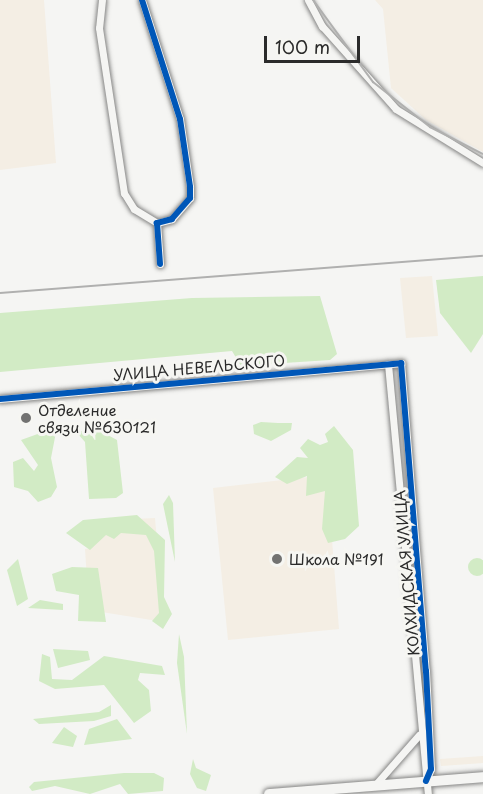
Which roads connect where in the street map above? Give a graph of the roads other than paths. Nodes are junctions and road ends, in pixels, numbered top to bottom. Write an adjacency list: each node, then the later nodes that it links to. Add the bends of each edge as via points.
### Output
1 (102, 0): 5 (street, via 99,28 124,193 134,209)
2 (142, 0): 5 (street, via 180,119 190,187 190,198 172,219)
3 (308, 0): 4 (street, via 322,26 396,109)
4 (483, 163)
5 (158, 224): 6 (street)
6 (160, 264)
7 (401, 363): 8 (street, УЛИЦА НЕВЕЛЬСКОГО); 12 (street, КОЛХИДСКАЯ УЛИЦА, via 426,671 431,769)
8 (388, 364): 9 (street, УЛИЦА НЕВЕЛЬСКОГО); 10 (street, КОЛХИДСКАЯ УЛИЦА)
9 (0, 399)
10 (419, 735): 12 (street, КОЛХИДСКАЯ УЛИЦА); 13 (street)
11 (483, 777): 12 (street)
12 (426, 781): 13 (street); 15 (street, КОЛХИДСКАЯ УЛИЦА)
13 (375, 785): 14 (street)
14 (269, 794)
15 (428, 794)

